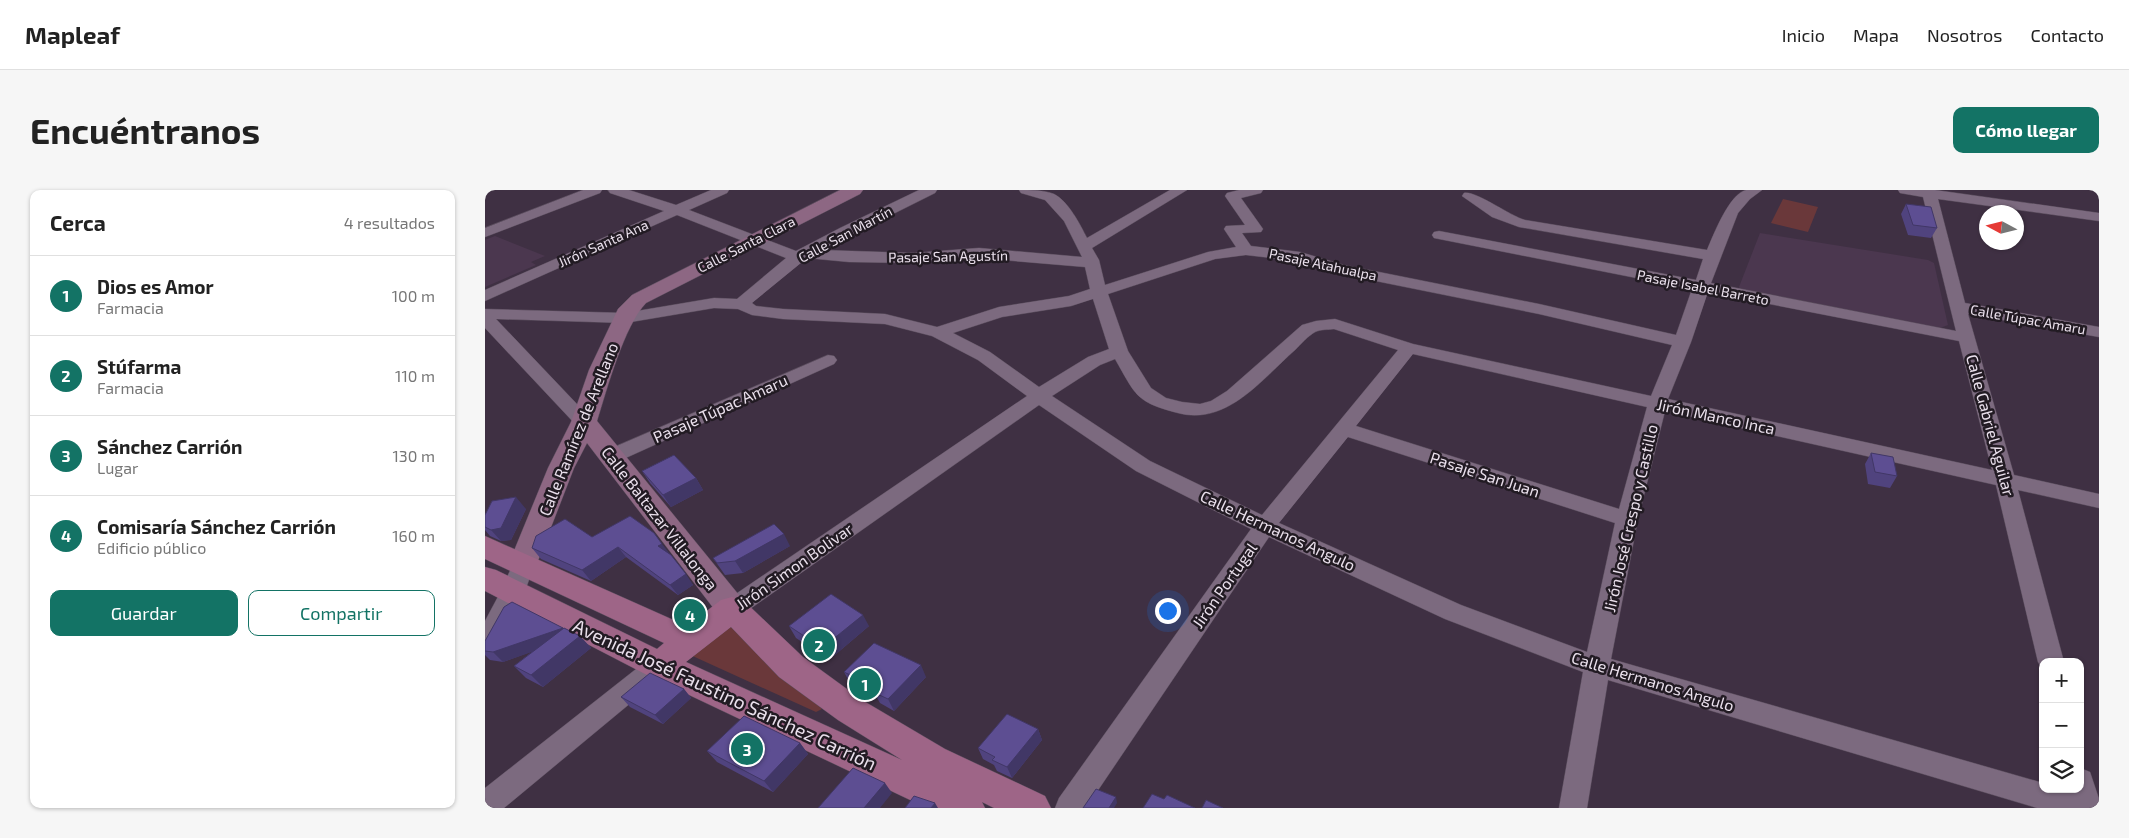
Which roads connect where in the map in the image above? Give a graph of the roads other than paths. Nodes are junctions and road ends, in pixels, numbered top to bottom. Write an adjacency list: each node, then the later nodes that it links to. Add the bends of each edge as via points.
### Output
1 (595, 190): 16 (street)
2 (615, 190): 14 (street)
3 (722, 190): 14 (street, Jirón Santa Ana)
4 (853, 190): 18 (main road, Calle Santa Clara)
5 (930, 190): 21 (street, Calle San Martín)
6 (1026, 190): 12 (street)
7 (1180, 190): 19 (street)
8 (1256, 190): 20 (street, via 1232,196 1256,229 1231,228)
9 (1755, 190): 22 (street, Jirón José Crespo y Castillo, via 1731,212)
10 (1905, 190): 11 (street)
11 (1929, 192): 15 (street); 29 (street, Calle Gabriel Aguilar)
12 (1055, 193): 19 (street)
13 (1469, 196): 22 (street, via 1506,220 1525,226)
14 (676, 210): 18 (street); 26 (street, Jirón Santa Ana)
15 (2099, 217)
16 (485, 233)
17 (1439, 236): 24 (street, Pasaje Isabel Barreto)
18 (753, 241): 21 (street, Pasaje San Agustín); 27 (main road, Calle Santa Clara)
19 (1084, 246): 23 (street)
20 (1246, 250): 25 (street, Pasaje Atahualpa, via 1213,255); 36 (street, Pasaje Atahualpa, via 1300,257 1341,269)
21 (801, 255): 23 (street, Pasaje San Agustín, via 913,258 1017,255); 28 (street, Calle San Martín)
22 (1713, 256): 24 (street, Jirón José Crespo y Castillo)
23 (1092, 263): 25 (street)
24 (1703, 288): 35 (street, Pasaje Isabel Barreto); 36 (street, Jirón José Crespo y Castillo)
25 (1099, 292): 33 (street, Pasaje Atahualpa, via 999,312); 38 (street)
26 (485, 296)
27 (639, 299): 32 (main road, Calle Ramírez de Arellano, via 629,308)
28 (741, 304): 32 (street, Calle Hermanos Angulo, via 714,303); 33 (street, Calle Hermanos Angulo, via 752,310 783,314 885,319)
29 (1958, 307): 34 (street, Calle Túpac Amaru); 35 (street, Calle Gabriel Aguilar)
30 (485, 314): 32 (street, Calle Hermanos Angulo)
31 (485, 318): 42 (street, Calle Baltazar Villalonga)
32 (625, 318): 42 (main road, Calle Ramírez de Arellano, via 601,370)
33 (938, 332): 40 (street, Calle Hermanos Angulo, via 984,356)
34 (2099, 332)
35 (1968, 338): 46 (street, Calle Gabriel Aguilar)
36 (1682, 342): 41 (street, Jirón José Crespo y Castillo)
37 (1409, 348): 38 (street, Jirón Manco Inca, via 1335,324 1316,326 1308,329 1234,395 1218,405 1200,410 1159,402 1144,392); 41 (street, Jirón Manco Inca); 43 (street, Jirón Portugal)
38 (1119, 351): 40 (street, Jirón Simon Bolivar, via 1094,361)
39 (828, 360): 44 (street, Pasaje Túpac Amaru)
40 (1039, 396): 49 (street, Calle Hermanos Angulo, via 1143,466); 52 (street, Jirón Simon Bolivar)
41 (1657, 403): 46 (street, Jirón Manco Inca); 48 (street, Jirón José Crespo y Castillo)
42 (583, 422): 44 (main road, Calle Baltazar Villalonga); 45 (main road, Calle Ramírez de Arellano)
43 (1343, 429): 48 (street, Pasaje San Juan); 49 (street, Jirón Portugal)
44 (611, 455): 45 (main road); 52 (main road, Calle Baltazar Villalonga)
45 (561, 468): 51 (main road, Calle Ramírez de Arellano)
46 (2005, 479): 47 (street, Jirón Manco Inca); 55 (street, Calle Gabriel Aguilar)
47 (2099, 501)
48 (1627, 519): 57 (street, Jirón José Crespo y Castillo)
49 (1265, 526): 57 (street, Calle Hermanos Angulo, via 1453,612); 62 (street, Jirón Portugal)
50 (485, 547): 51 (main road, Avenida José Faustino Sánchez Carrión)
51 (507, 578): 53 (main road, Avenida José Faustino Sánchez Carrión); 54 (street); 56 (main road, Avenida José Faustino Sánchez Carrión)
52 (732, 609): 53 (main road, Jirón Simon Bolivar); 61 (main road, Avenida José Faustino Sánchez Carrión, via 791,667 850,710 932,760)
53 (690, 640): 56 (main road, Jirón Simon Bolivar)
54 (485, 644)
55 (2050, 658)
56 (659, 666): 59 (street, Jirón Simon Bolivar); 60 (main road, Avenida José Faustino Sánchez Carrión)
57 (1597, 666): 63 (street, Jirón José Crespo y Castillo); 64 (street, Calle Hermanos Angulo)
58 (2083, 793): 65 (street)
59 (485, 806)
60 (966, 808)
61 (1032, 808)
62 (1069, 808)
63 (1573, 808)
64 (2082, 808)
65 (2087, 808)

